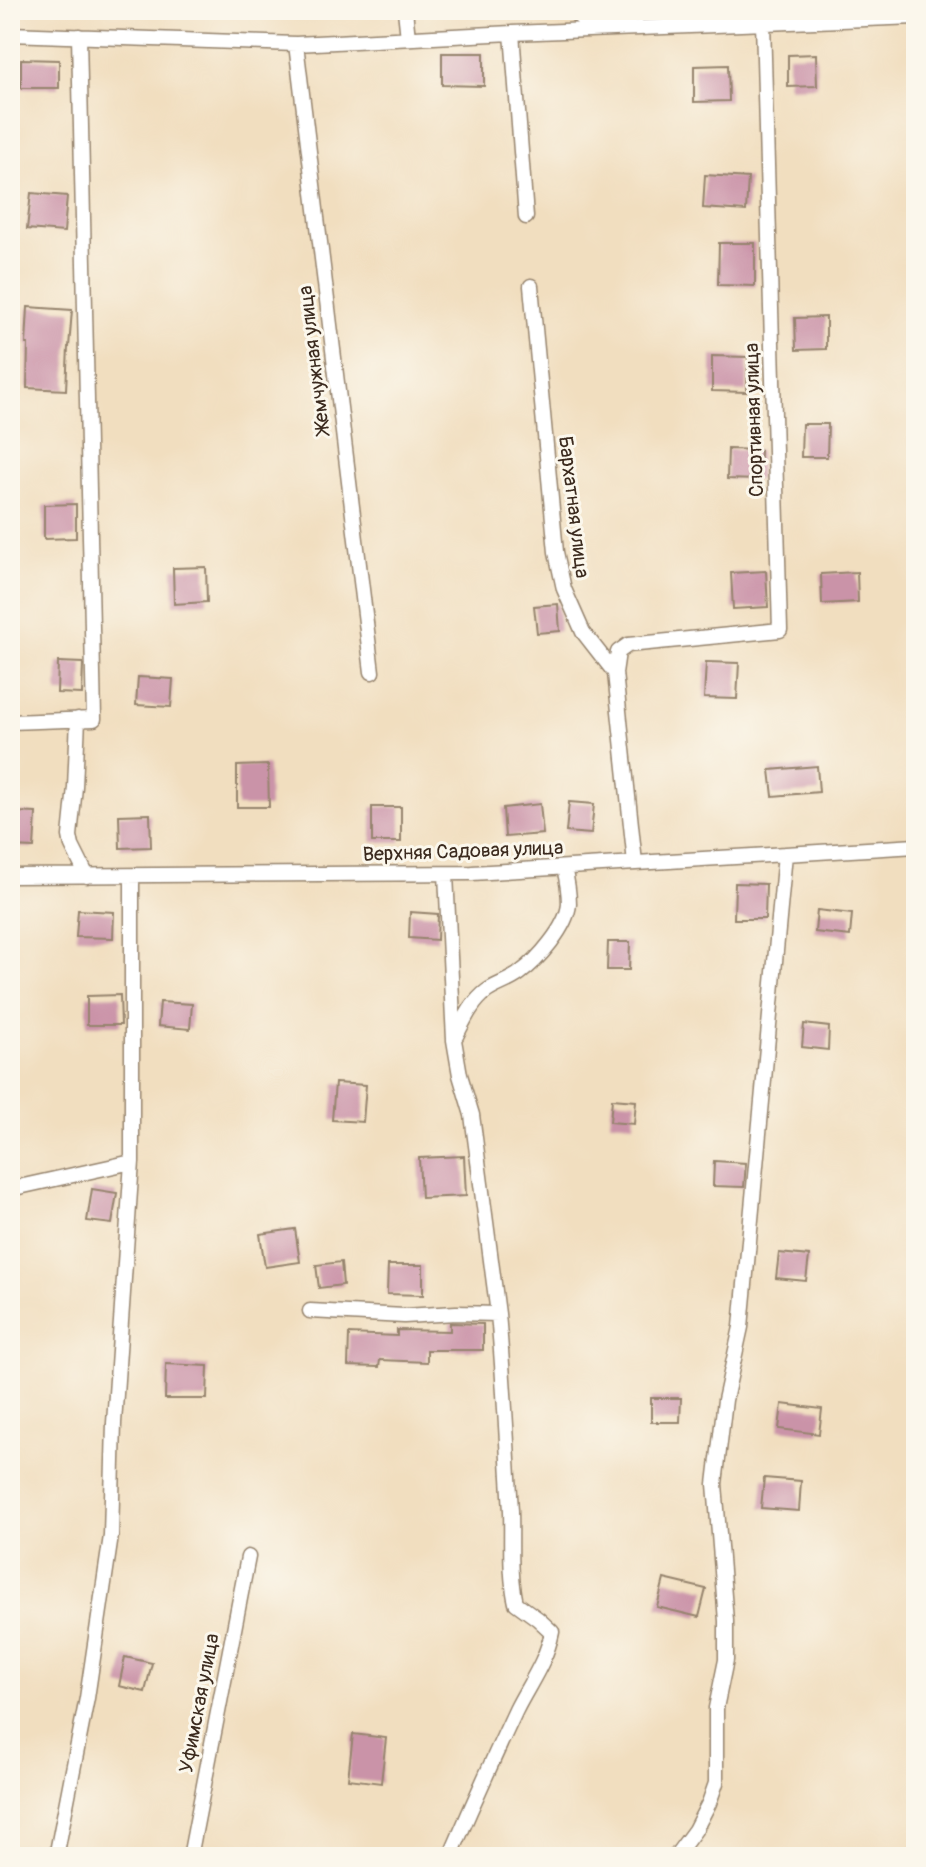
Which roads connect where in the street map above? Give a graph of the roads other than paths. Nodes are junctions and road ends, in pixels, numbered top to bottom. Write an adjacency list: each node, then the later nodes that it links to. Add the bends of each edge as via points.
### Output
1 (405, 10): 9 (street)
2 (570, 10): 5 (street)
3 (916, 17): 4 (street)
4 (763, 22): 5 (street); 14 (street, Спортивная улица, via 780,630 628,645 618,652)
5 (597, 29): 6 (street)
6 (512, 33): 9 (street); 11 (street)
7 (10, 34): 8 (street)
8 (79, 36): 10 (street); 15 (street, via 94,719)
9 (408, 38): 10 (street)
10 (296, 44): 13 (street, Жемчужная улица)
11 (526, 217)
12 (531, 286): 14 (street, Бархатная улица, via 564,589 583,632)
13 (372, 672)
14 (615, 673): 19 (street)
15 (78, 719): 16 (street); 23 (street, via 70,836)
16 (10, 722)
17 (916, 846): 18 (street, Верхняя Садовая улица)
18 (785, 854): 19 (street, Верхняя Садовая улица); 34 (street, via 741,1327 715,1484 726,1621 726,1660 716,1708 716,1783 695,1830)
19 (635, 863): 20 (street, Верхняя Садовая улица)
20 (564, 868): 21 (street, Верхняя Садовая улица); 25 (street, via 569,908 552,940 518,975 487,991)
21 (446, 874): 24 (street, Верхняя Садовая улица); 25 (street)
22 (10, 876): 23 (street, Верхняя Садовая улица)
23 (87, 876): 24 (street, Верхняя Садовая улица)
24 (132, 876): 26 (street)
25 (454, 1040): 29 (street, via 472,1115)
26 (132, 1162): 27 (street); 31 (street, via 111,1536)
27 (10, 1189)
28 (310, 1311): 29 (street)
29 (498, 1314): 33 (street, via 512,1587 516,1603 552,1632)
30 (248, 1557): 32 (street, Уфимская улица)
31 (56, 1857)
32 (190, 1857)
33 (450, 1857)
34 (675, 1857)

